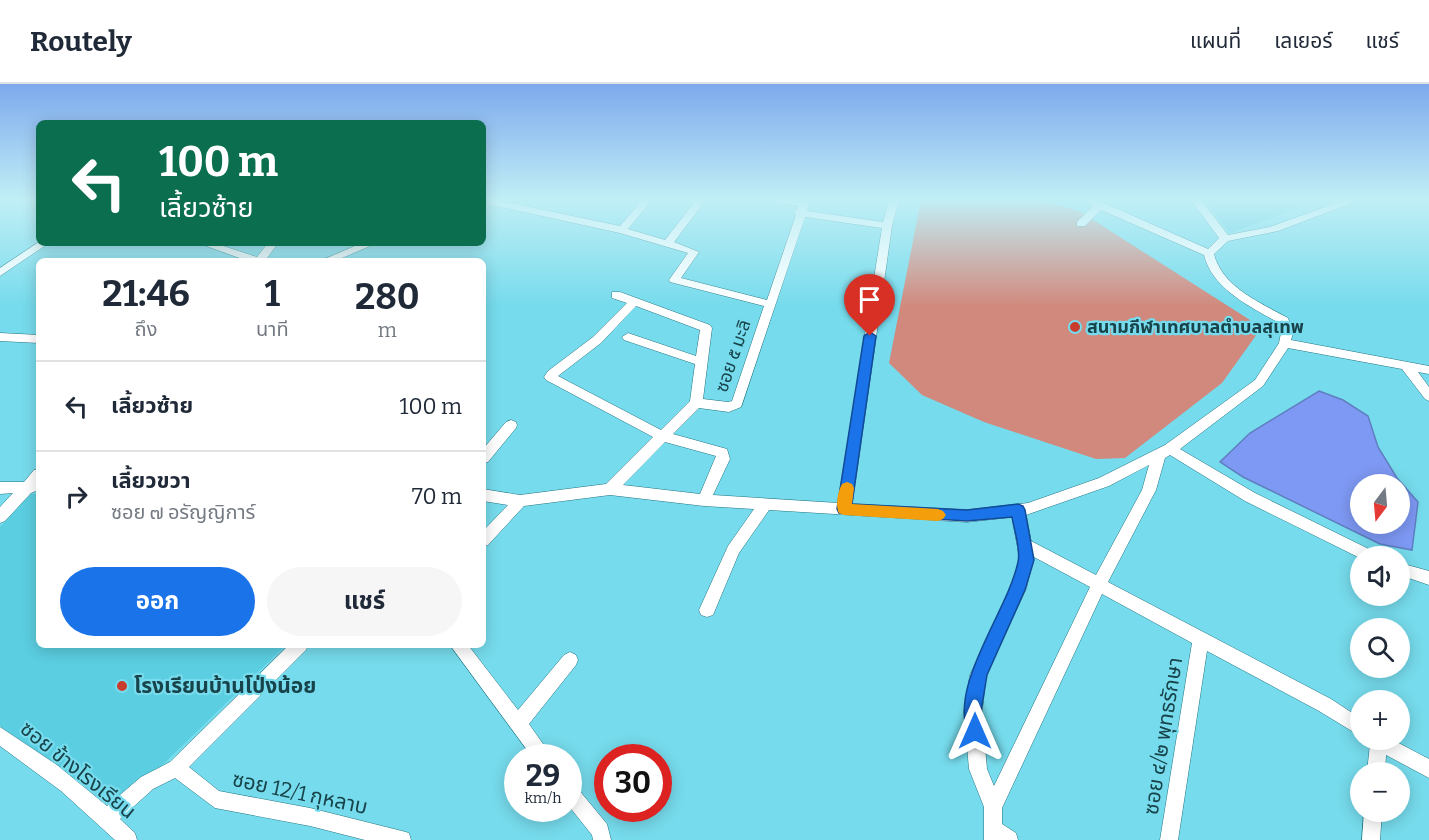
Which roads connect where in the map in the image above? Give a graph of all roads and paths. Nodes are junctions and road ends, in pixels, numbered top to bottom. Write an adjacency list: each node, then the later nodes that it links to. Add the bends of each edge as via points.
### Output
1 (639, 235): 9 (street)
2 (674, 235): 9 (street)
3 (793, 235): 19 (street, ซอย ๕ มะลิ)
4 (886, 235): 40 (street)
5 (1169, 235): 13 (street)
6 (1223, 235): 8 (street)
7 (1248, 235): 8 (street)
8 (1225, 238): 13 (street)
9 (667, 244): 19 (street, via 694,252 674,280)
10 (40, 246): 16 (street)
11 (212, 246): 14 (street)
12 (364, 246): 15 (street)
13 (1209, 253): 23 (street, via 1221,278 1235,291 1284,321)
14 (250, 258)
15 (333, 258)
16 (0, 273)
17 (616, 295): 18 (street)
18 (634, 302): 24 (street, via 706,328); 30 (street, via 597,340 550,377)
19 (770, 304): 28 (street, ซอย ๕ มะลิ, via 736,404 729,407)
20 (0, 337): 22 (street)
21 (628, 337): 24 (street)
22 (36, 339)
23 (1285, 343): 25 (street); 31 (street, via 1258,383)
24 (702, 362): 28 (street)
25 (1407, 367): 26 (street); 27 (street)
26 (1429, 370)
27 (1429, 396)
28 (696, 403): 30 (street, ซอย ๕ มะลิ)
29 (511, 425): 32 (street)
30 (662, 436): 35 (street, ซอย ๕ มะลิ); 37 (street, via 724,455)
31 (1165, 452): 41 (street, via 1104,482); 45 (street); 48 (street)
32 (486, 454)
33 (33, 487): 34 (street); 42 (street)
34 (0, 488)
35 (610, 489): 37 (street); 38 (street)
36 (486, 495): 38 (street)
37 (704, 500): 39 (street)
38 (520, 501): 43 (street)
39 (765, 504): 40 (street); 49 (street, via 733,550)
40 (844, 509): 41 (street, via 967,516)
41 (1018, 510): 44 (street)
42 (0, 517)
43 (486, 538)
44 (1025, 545): 48 (street); 61 (street, via 1027,560 1018,590 978,675 973,712 978,769)
45 (1350, 546)
46 (1410, 572): 47 (street)
47 (1429, 578)
48 (1099, 584): 50 (street); 61 (street)
49 (707, 609)
50 (1201, 639): 54 (street); 71 (street, ซอย ๔/๒ พุทธรักษา)
51 (297, 648): 59 (street)
52 (460, 648): 55 (street)
53 (570, 660): 55 (street)
54 (1350, 721)
55 (519, 723): 57 (street)
56 (0, 736): 63 (street, ซอย ข้างโรงเรียน)
57 (534, 744)
58 (1396, 750): 60 (street)
59 (176, 768): 63 (street, via 147,783); 66 (street, ซอย 12/1 กุหลาบ, via 215,799)
60 (1429, 769)
61 (993, 807): 65 (street)
62 (582, 808): 69 (street, via 600,831)
63 (107, 818): 67 (street, ซอย ข้างโรงเรียน)
64 (1372, 822): 72 (street)
65 (993, 834): 70 (street)
66 (367, 835): 68 (street, ซอย 12/1 กุหลาบ)
67 (128, 840)
68 (402, 840)
69 (602, 840)
70 (1009, 840)
71 (1169, 840)
72 (1371, 840)

